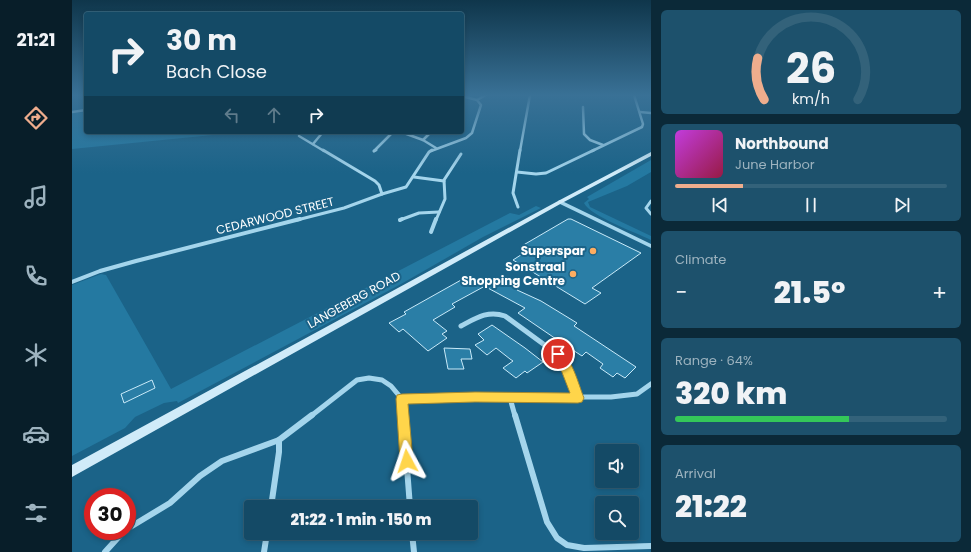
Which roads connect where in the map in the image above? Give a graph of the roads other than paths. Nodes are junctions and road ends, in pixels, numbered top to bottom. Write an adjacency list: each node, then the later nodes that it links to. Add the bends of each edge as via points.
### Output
1 (476, 121): 13 (street, via 472,133 466,138)
2 (526, 121): 17 (street)
3 (584, 121): 12 (street, via 584,134 590,140)
4 (642, 121): 12 (street, via 642,126)
5 (321, 134): 11 (street)
6 (391, 134): 14 (street, via 380,148)
7 (406, 134): 10 (street)
8 (429, 134): 10 (street)
9 (299, 136): 11 (street)
10 (423, 140): 13 (street)
11 (313, 144): 20 (street, via 378,183)
12 (603, 145): 17 (street, via 546,173)
13 (436, 148): 18 (street, via 426,155)
14 (374, 151)
15 (461, 154): 19 (street)
16 (651, 154): 22 (main road, LANGEBERG ROAD)
17 (517, 172): 23 (street, via 513,196)
18 (414, 177): 19 (street); 20 (street, CEDARWOOD STREET, via 408,185)
19 (444, 181): 24 (street, via 446,194)
20 (382, 194): 29 (street, CEDARWOOD STREET, via 344,208 136,261)
21 (651, 201): 25 (street, via 646,208)
22 (560, 202): 28 (street); 36 (main road, LANGEBERG ROAD)
23 (518, 207)
24 (439, 212): 26 (street, via 420,212); 27 (street)
25 (651, 214)
26 (400, 220)
27 (431, 232)
28 (651, 246)
29 (72, 282)
30 (461, 326): 33 (street, via 486,313 494,312 504,316 561,357)
31 (651, 384): 33 (street, via 637,394)
32 (510, 398): 33 (street); 34 (street); 43 (street, via 547,522 555,536 565,544 576,547)
33 (578, 398)
34 (402, 399): 35 (street, via 387,383 364,378 348,386); 38 (street)
35 (279, 440): 37 (street); 39 (street, via 222,461 200,476 170,503)
36 (72, 471)
37 (272, 500)
38 (409, 500)
39 (136, 524)
40 (116, 540): 44 (street)
41 (266, 540): 45 (street)
42 (413, 540): 46 (street)
43 (651, 546)
44 (105, 552)
45 (264, 552)
46 (414, 552)

